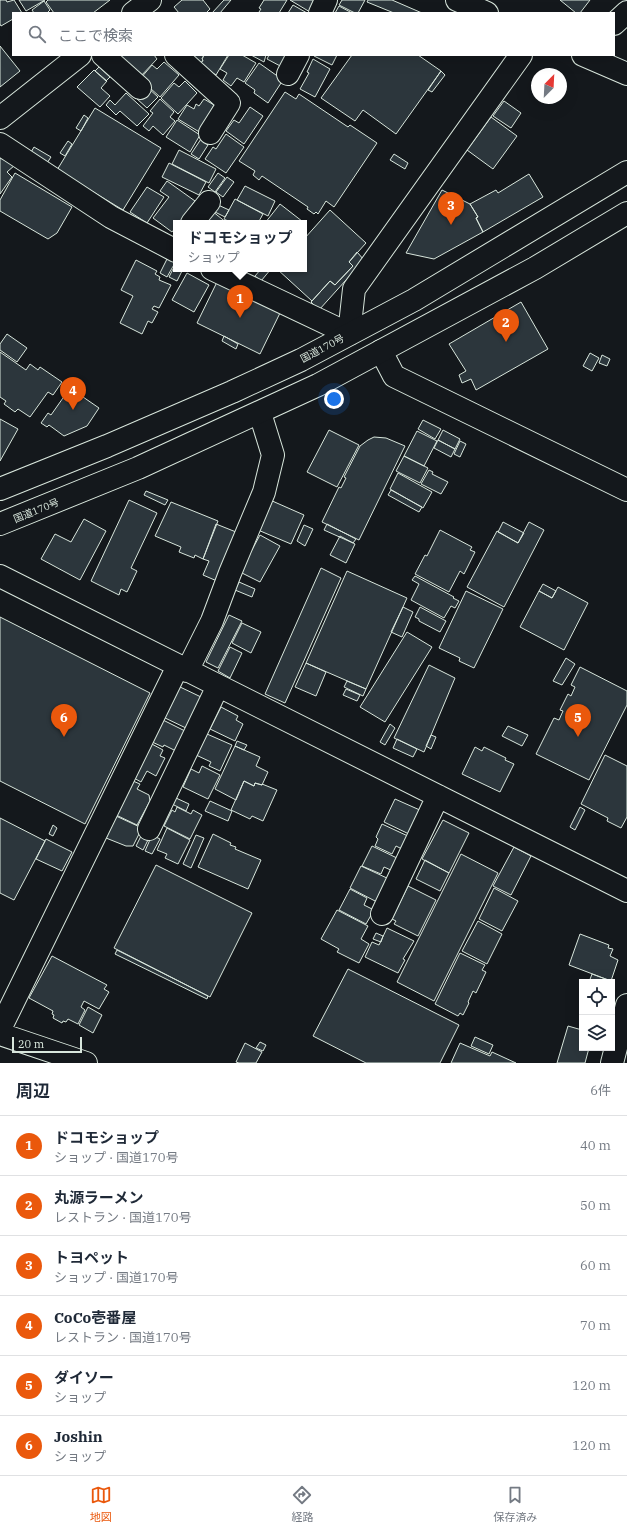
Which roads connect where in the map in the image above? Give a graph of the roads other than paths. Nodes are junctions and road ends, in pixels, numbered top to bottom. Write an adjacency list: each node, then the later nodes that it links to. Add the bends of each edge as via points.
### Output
1 (150, 0): 4 (main road)
2 (326, 0): 5 (main road)
3 (457, 0): 6 (main road)
4 (134, 12)
5 (320, 12)
6 (485, 12)
7 (627, 12): 8 (main road)
8 (615, 23)
9 (79, 56): 18 (main road)
10 (104, 56): 17 (main road)
11 (177, 56): 19 (main road, via 229,103)
12 (297, 56): 15 (main road)
13 (520, 56): 27 (main road, via 354,289)
14 (585, 56): 16 (main road)
15 (288, 74)
16 (627, 74)
17 (140, 88)
18 (0, 118)
19 (210, 133)
20 (0, 144): 25 (main road, via 111,217)
21 (627, 172): 27 (main road, 国道170号, via 414,300)
22 (209, 202): 24 (main road)
23 (627, 213): 28 (main road, 国道170号, via 535,268)
24 (194, 220)
25 (173, 247)
26 (218, 272): 27 (main road)
27 (349, 334): 30 (main road, 国道170号, via 232,392)
28 (381, 351): 29 (main road, 国道170号); 31 (main road, via 394,376)
29 (260, 413): 32 (main road, 国道170号, via 138,468); 34 (main road, via 273,454 264,492 212,620)
30 (0, 489)
31 (627, 490)
32 (0, 524)
33 (0, 576): 34 (main road)
34 (182, 668): 35 (main road); 41 (main road)
35 (218, 686): 36 (main road); 37 (main road)
36 (438, 796): 38 (main road); 39 (main road)
37 (149, 829)
38 (627, 891)
39 (382, 914)
40 (627, 1005): 44 (main road)
41 (0, 1029)
42 (0, 1034): 43 (main road)
43 (86, 1063)
44 (612, 1063)

